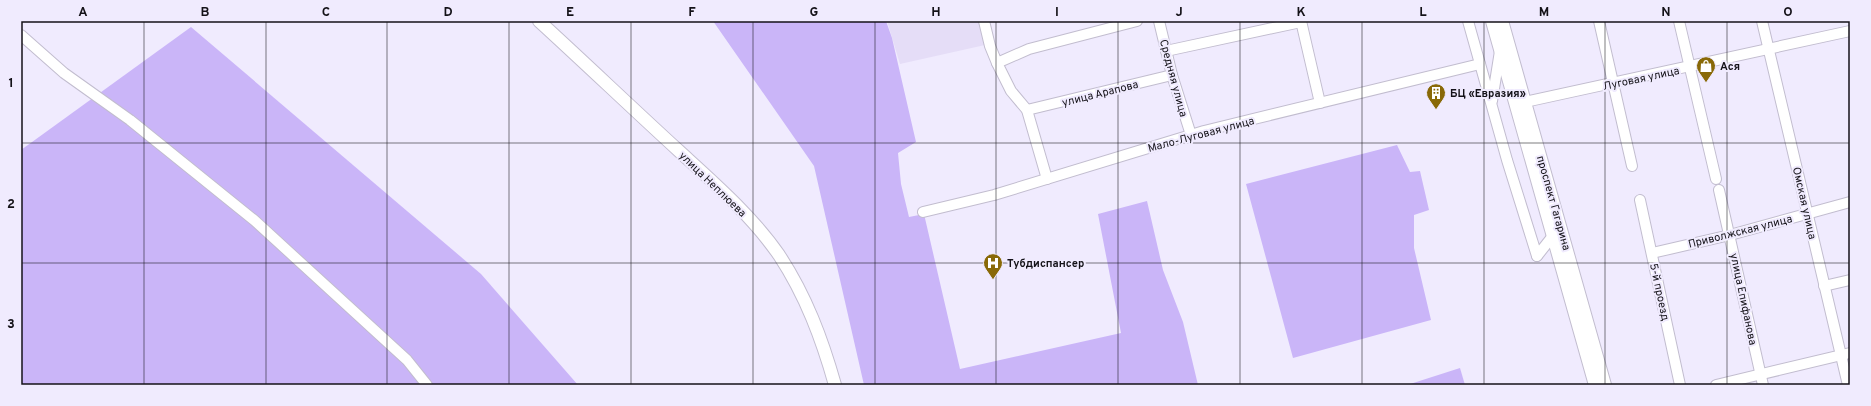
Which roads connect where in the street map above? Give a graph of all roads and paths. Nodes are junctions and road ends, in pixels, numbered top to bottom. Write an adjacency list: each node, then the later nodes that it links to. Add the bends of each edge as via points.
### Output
1 (539, 21): 43 (main road, улица Неплюева, via 739,208 767,240 805,301 819,334)
2 (984, 21): 17 (street)
3 (1137, 21): 17 (street, via 1029,49)
4 (1159, 21): 15 (street, Средняя улица)
5 (1468, 21): 18 (street)
6 (1492, 21): 16 (main road, проспект Гагарина)
7 (1502, 21): 22 (main road, проспект Гагарина)
8 (1598, 21): 21 (street)
9 (1679, 21): 19 (street)
10 (1762, 21): 14 (street, Омская улица)
11 (1301, 22): 15 (street); 23 (street)
12 (1850, 31): 14 (street, Луговая улица)
13 (21, 35): 42 (street, via 64,73 130,120 254,220 407,360)
14 (1768, 49): 19 (street, Луговая улица); 34 (street, Омская улица)
15 (1166, 51): 20 (street, Средняя улица)
16 (1500, 51): 24 (street); 36 (main road, проспект Гагарина)
17 (997, 63): 25 (street, via 1011,91)
18 (1480, 64): 23 (street, Мало-Луговая улица); 24 (street)
19 (1690, 68): 21 (street, Луговая улица); 29 (street)
20 (1172, 75): 25 (street, улица Арапова); 26 (street, Средняя улица)
21 (1613, 83): 22 (street, Луговая улица); 27 (street)
22 (1525, 102): 45 (main road, проспект Гагарина)
23 (1320, 103): 26 (street, Мало-Луговая улица)
24 (1491, 103): 36 (street, via 1536,256)
25 (1027, 110): 28 (street)
26 (1191, 136): 28 (street, Мало-Луговая улица)
27 (1632, 166)
28 (1047, 179): 33 (street, Мало-Луговая улица)
29 (1716, 179)
30 (1719, 190): 35 (street, улица Епифанова)
31 (1640, 200): 37 (street, 5-й проезд)
32 (1850, 202): 34 (street, Приволжская улица)
33 (923, 212)
34 (1807, 214): 35 (street, Приволжская улица); 39 (street, Омская улица)
35 (1730, 235): 37 (street, Приволжская улица); 41 (street, улица Епифанова)
36 (1552, 237): 44 (main road, проспект Гагарина)
37 (1652, 253): 46 (street, 5-й проезд)
38 (1850, 280): 39 (street)
39 (1824, 286): 40 (street, Омская улица)
40 (1846, 354): 41 (street); 48 (street, Омская улица)
41 (1762, 380): 47 (street)
42 (427, 385)
43 (835, 385)
44 (1595, 385)
45 (1605, 385)
46 (1680, 385)
47 (1716, 385)
48 (1848, 385)

